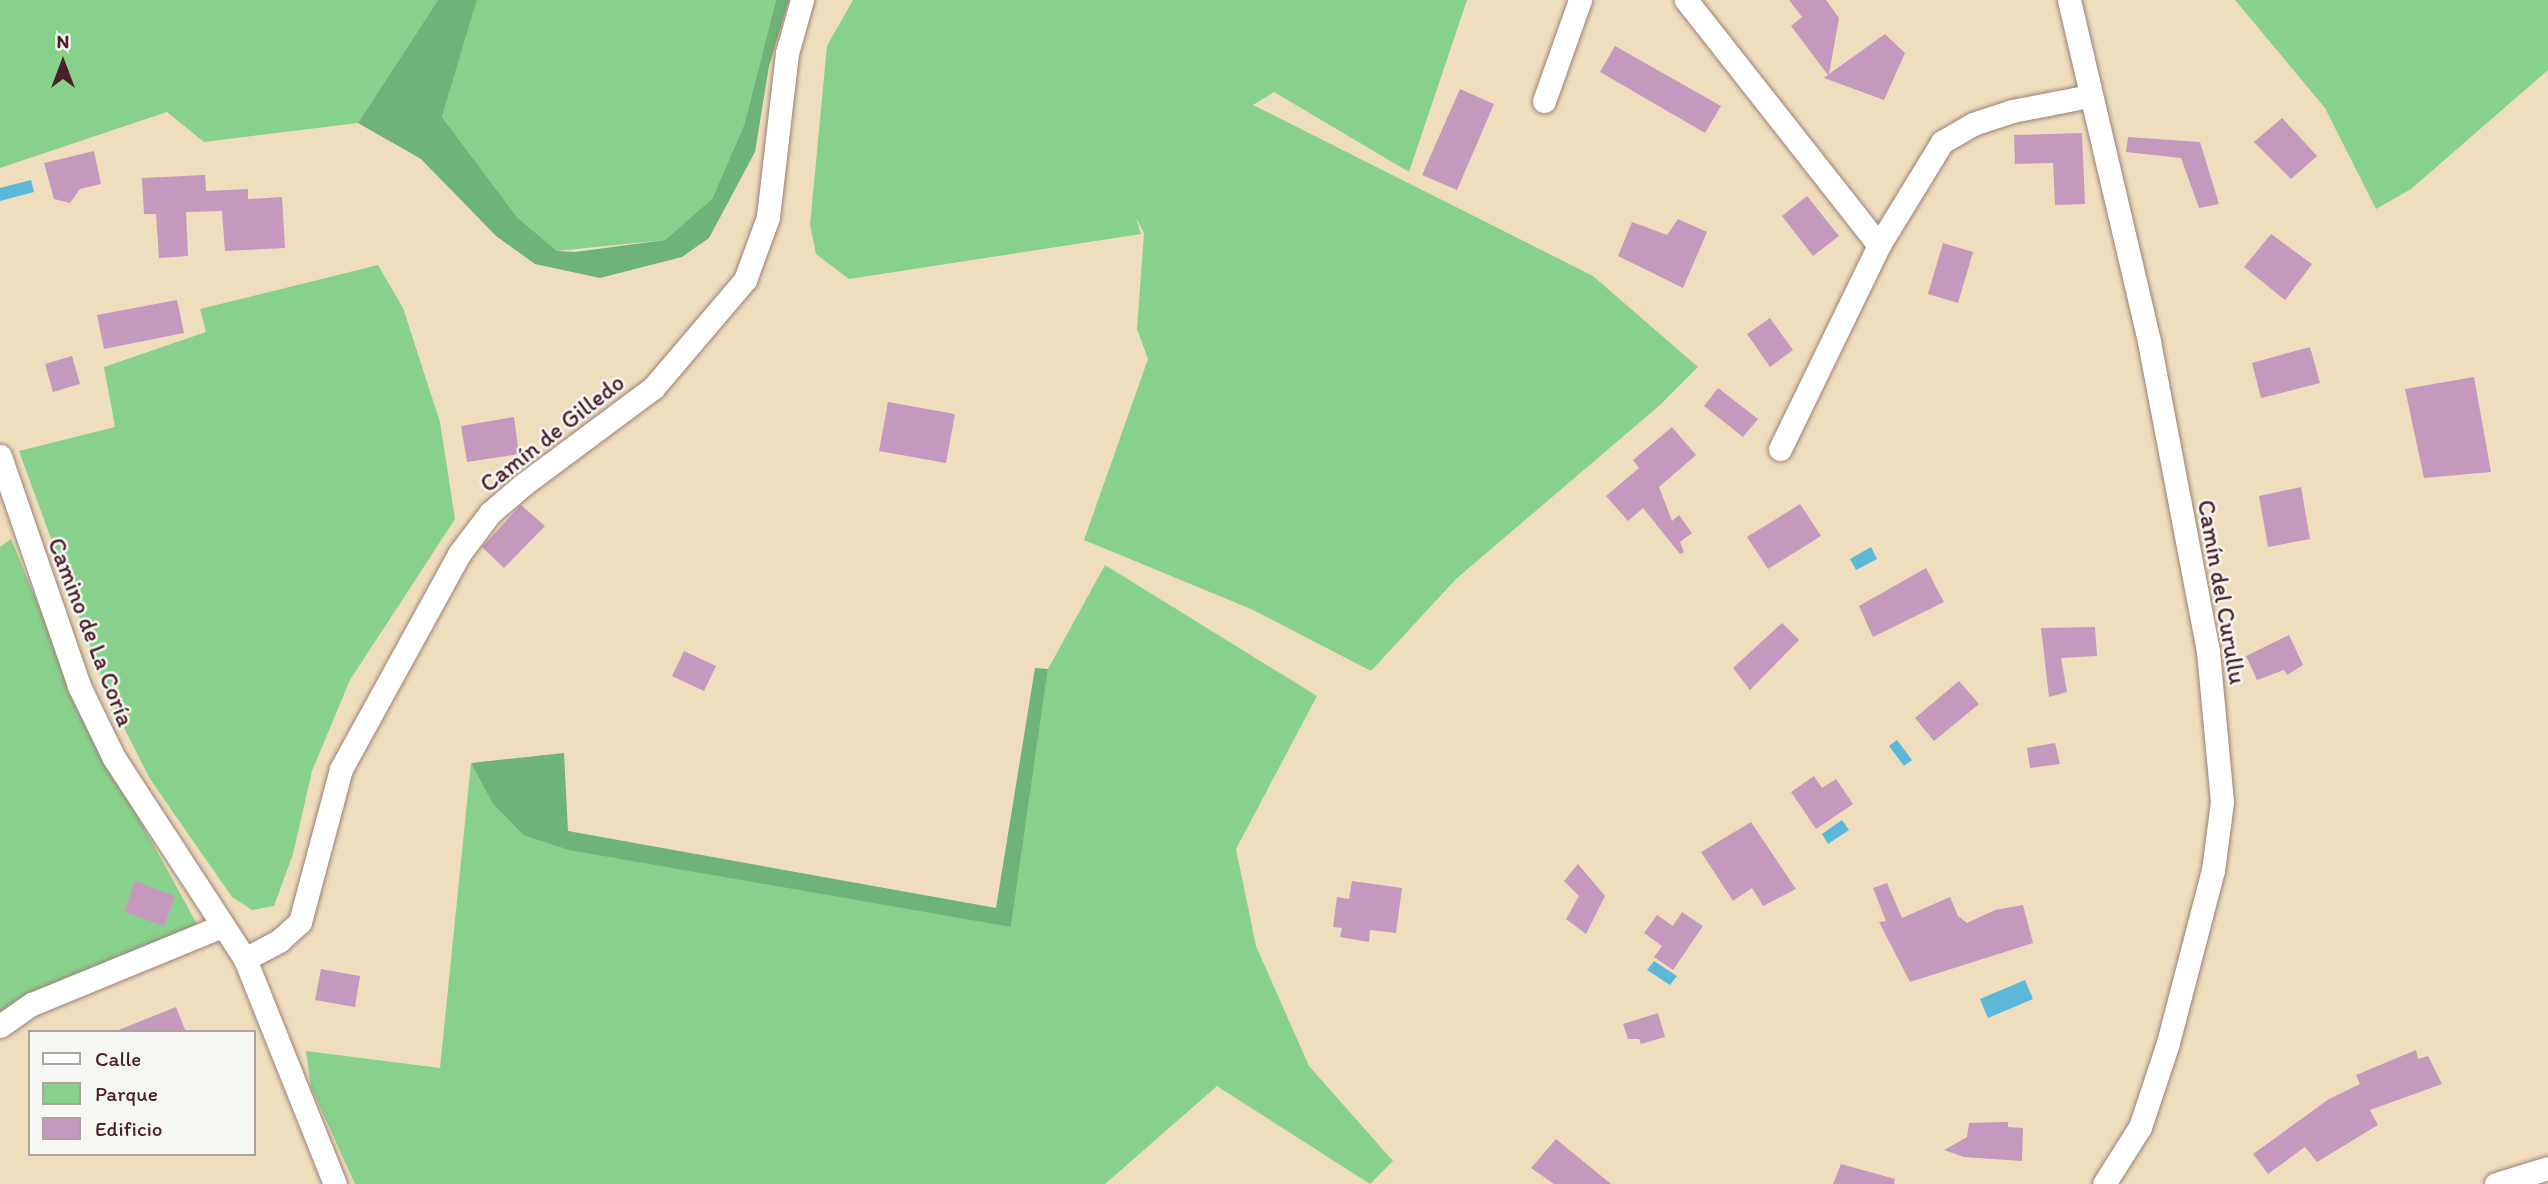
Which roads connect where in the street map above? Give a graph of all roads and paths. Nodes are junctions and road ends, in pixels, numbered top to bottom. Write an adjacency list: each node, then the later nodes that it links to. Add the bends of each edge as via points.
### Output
1 (803, 0): 11 (street, Camín de Gilledo, via 787,53 768,217 745,280 653,388 524,484 491,513 459,554 341,769 300,922 280,940)
2 (1580, 0): 6 (street)
3 (1686, 0): 7 (street)
4 (2069, 0): 5 (street, Camín del Curullu)
5 (2089, 96): 7 (street, via 2012,111 1973,124 1942,142); 15 (street, Camín del Curullu, via 2149,342 2202,617 2222,802 2213,870 2168,1043 2140,1128)
6 (1544, 101)
7 (1879, 246): 8 (street)
8 (1780, 449)
9 (0, 456): 10 (street, Camino de La Coría, via 79,686 114,758)
10 (220, 927): 11 (street, Camino de La Coría); 12 (street, via 32,1004)
11 (245, 959): 14 (street, Camino de La Coría)
12 (0, 1026)
13 (2548, 1168): 16 (street)
14 (335, 1184)
15 (2104, 1184)
16 (2496, 1184)

